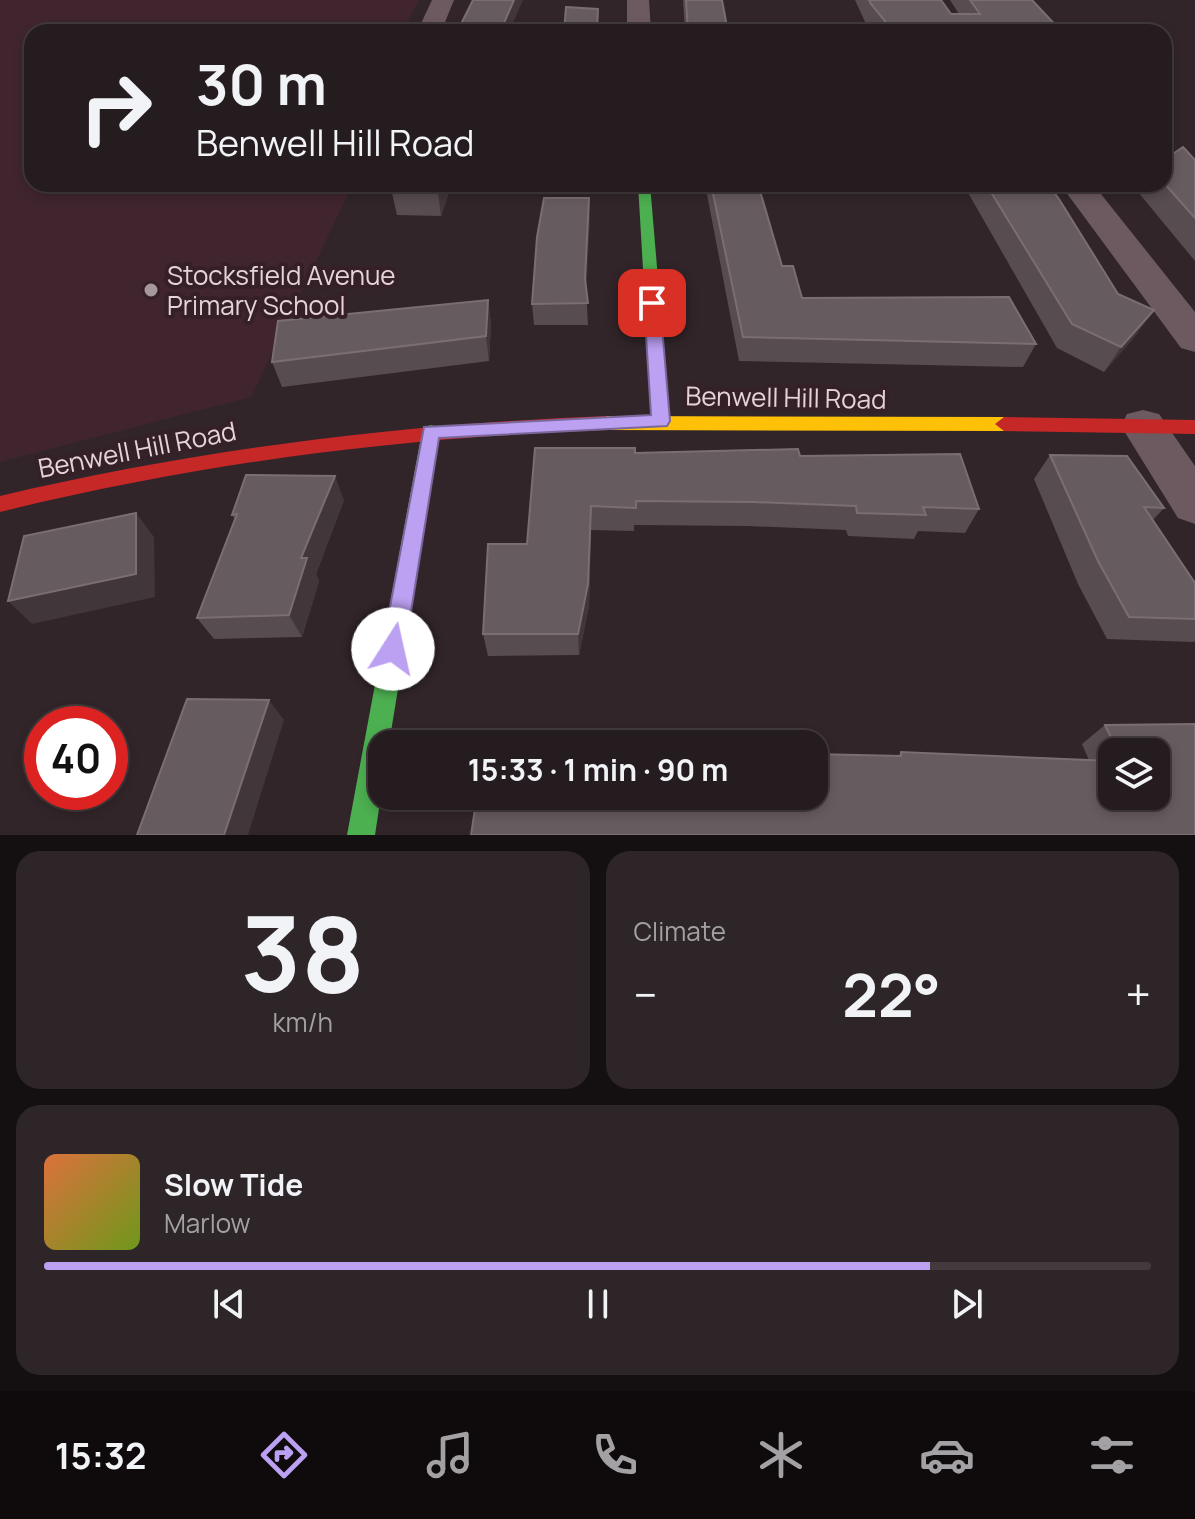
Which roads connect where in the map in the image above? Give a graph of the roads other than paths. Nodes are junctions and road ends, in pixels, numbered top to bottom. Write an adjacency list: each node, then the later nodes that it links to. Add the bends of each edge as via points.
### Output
1 (443, 0): 3 (street)
2 (638, 0): 4 (street)
3 (432, 24)
4 (639, 24)
5 (645, 192): 8 (street)
6 (1082, 192): 7 (street)
7 (1195, 339)
8 (661, 421): 9 (street, Benwell Hill Road); 11 (street, Benwell Hill Road)
9 (1143, 426): 10 (street, Benwell Hill Road); 13 (street)
10 (1195, 427)
11 (431, 432): 12 (street, Benwell Hill Road, via 200,459); 14 (street)
12 (0, 504)
13 (1195, 504)
14 (361, 835)

